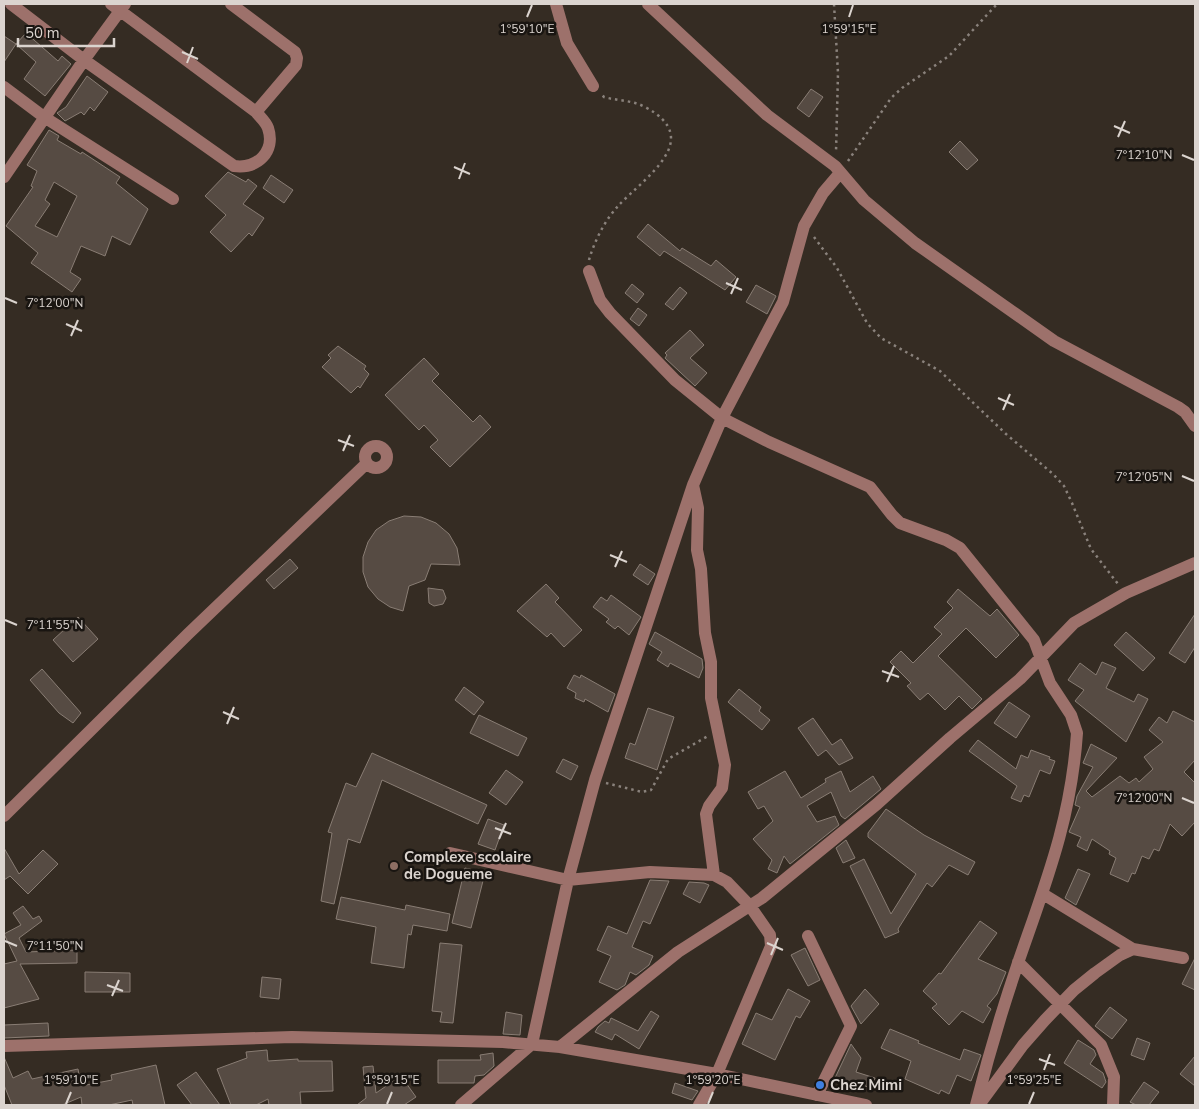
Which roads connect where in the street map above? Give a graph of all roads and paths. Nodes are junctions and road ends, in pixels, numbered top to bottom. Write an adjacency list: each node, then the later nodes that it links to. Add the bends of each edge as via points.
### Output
1 (11, 4): 8 (street)
2 (231, 4): 11 (street, via 295,52 297,58 296,65)
3 (556, 4): 9 (street, via 567,43)
4 (648, 4): 13 (street, via 767,115)
5 (834, 4): 13 (path)
6 (997, 4): 13 (path, via 949,56 891,98)
7 (119, 6): 8 (street); 11 (street)
8 (84, 60): 11 (street, via 234,166 247,168 266,152 270,140 267,126); 12 (street)
9 (593, 86): 17 (path, via 604,97 644,106 659,116 671,136 669,151 662,164 618,206 610,218 591,251)
10 (4, 87): 12 (street)
11 (256, 112)
12 (44, 118): 14 (street); 15 (street)
13 (838, 170): 16 (street); 19 (street, via 864,200 915,243 1018,317 1069,350 1178,407)
14 (4, 177)
15 (173, 200)
16 (804, 226): 18 (street, via 783,302); 23 (path, via 837,268 867,323 881,338 940,371 1064,486 1090,549)
17 (589, 271): 18 (street, via 600,300 610,313 675,380)
18 (722, 418): 21 (street); 24 (street, via 870,487 900,523 960,548 1023,624)
19 (1195, 426)
20 (367, 463): 27 (street)
21 (693, 485): 25 (street, via 698,508 697,550 711,662 711,698); 26 (street)
22 (1195, 563): 23 (street)
23 (1126, 593): 24 (street, via 1074,623)
24 (1042, 656): 31 (street, via 1050,683 1071,715 1077,733 1070,797); 32 (street, via 1002,696 957,731 877,804)
25 (719, 731): 26 (path, via 668,759 654,785 646,792); 29 (street, via 725,779 710,806 706,824)
26 (595, 780): 30 (street)
27 (4, 816)
28 (450, 853): 30 (street)
29 (714, 875): 30 (street, via 650,872); 32 (street, via 727,882)
30 (568, 880): 38 (street)
31 (1043, 894): 34 (street); 36 (street)
32 (750, 906): 40 (street, via 678,952); 41 (street, via 770,935 771,946)
33 (808, 936): 42 (street, via 851,1026)
34 (1133, 949): 35 (street); 37 (street, via 1095,973)
35 (1183, 958)
36 (1018, 962): 37 (street); 46 (street, via 998,1022)
37 (1059, 1004): 46 (street); 47 (street, via 1101,1045 1114,1077)
38 (532, 1044): 39 (street, via 292,1037); 40 (street); 43 (street)
39 (4, 1046)
40 (560, 1047): 41 (street)
41 (717, 1074): 42 (street); 44 (street)
42 (817, 1095): 45 (street)
43 (461, 1105)
44 (699, 1105)
45 (866, 1105)
46 (977, 1105)
47 (1114, 1105)

